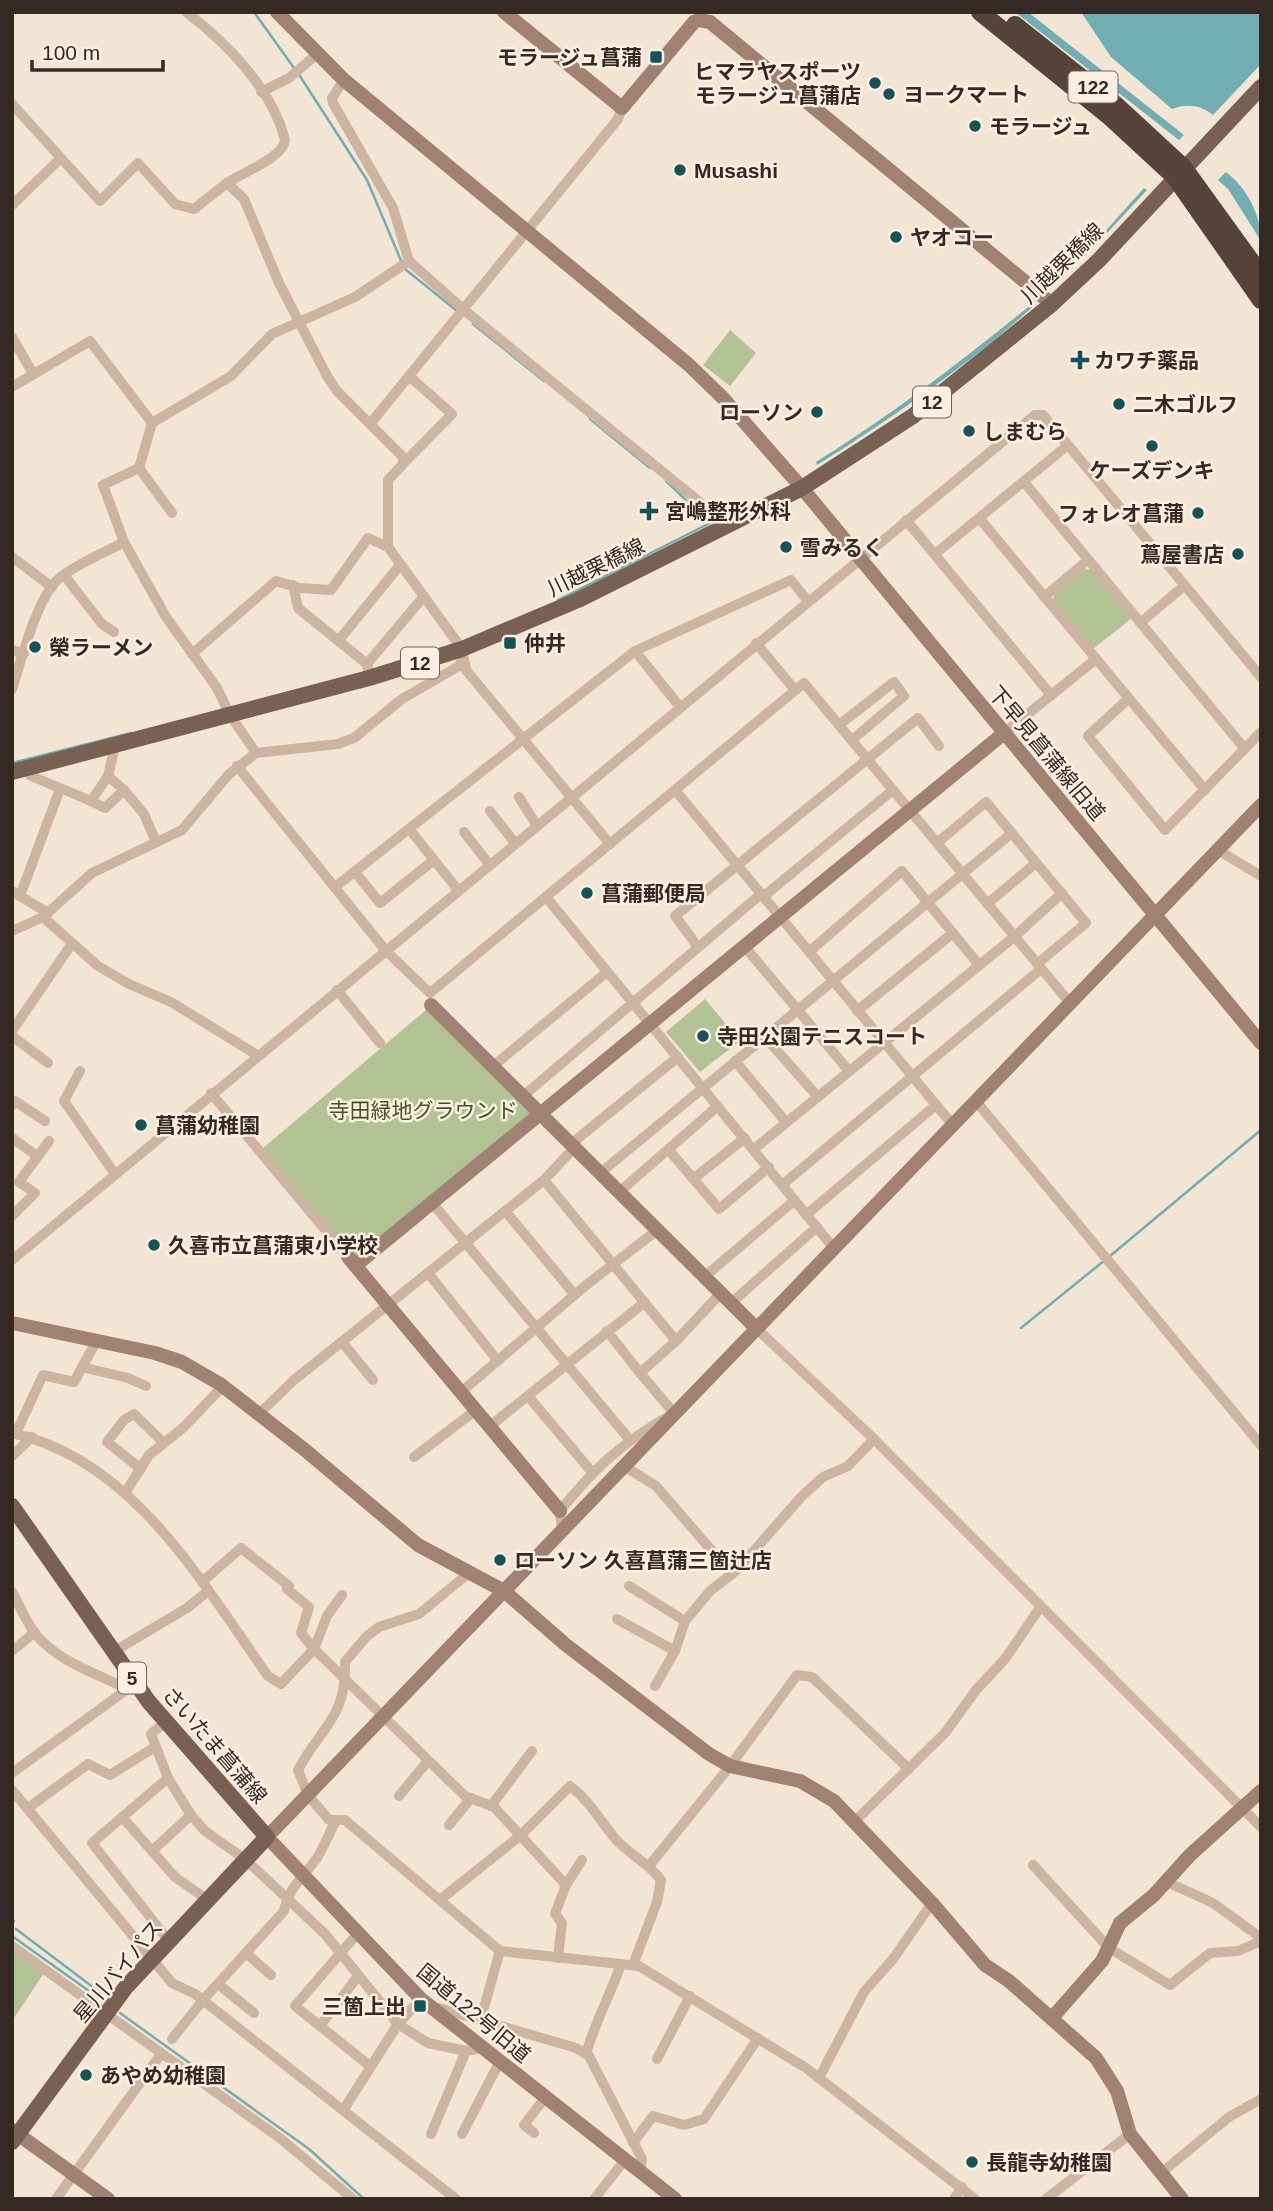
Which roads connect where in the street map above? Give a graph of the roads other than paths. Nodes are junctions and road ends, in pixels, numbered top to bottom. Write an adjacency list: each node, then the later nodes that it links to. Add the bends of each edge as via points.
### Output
1 (186, 12): 9 (street, via 215,34)
2 (276, 12): 6 (street, 下早見菖蒲線旧道)
3 (504, 12): 11 (street)
4 (980, 12): 13 (highway, 122)
5 (998, 12): 13 (highway, 122, via 1117,106)
6 (316, 55): 7 (street, 下早見菖蒲線旧道); 9 (street, via 289,78)
7 (344, 80): 16 (street, 下早見菖蒲線旧道); 17 (street, via 333,103 393,208)
8 (1261, 87): 13 (main road, 川越栗橋線 / 12)
9 (261, 92): 14 (street, via 281,122 285,146 278,155)
10 (12, 104): 12 (street)
11 (622, 108): 16 (street, via 618,119); 20 (street, via 694,22 710,22)
12 (61, 159): 14 (street, via 100,201 138,163 175,204 194,209); 15 (street)
13 (1179, 172): 18 (highway, 122); 19 (highway, 122); 20 (main road, 川越栗橋線 / 12)
14 (227, 183): 22 (street, via 244,199)
15 (12, 205)
16 (527, 231): 21 (street); 33 (street, 下早見菖蒲線旧道, via 706,381)
17 (409, 261): 21 (street); 22 (street, via 355,296)
18 (1261, 275)
19 (1261, 300)
20 (1052, 304): 33 (main road, 川越栗橋線 / 12, via 913,416)
21 (464, 310): 25 (street); 37 (street)
22 (298, 322): 27 (street, via 260,343 231,376); 28 (street, via 337,391)
23 (12, 337): 24 (street)
24 (32, 372): 26 (street); 27 (street, via 90,341)
25 (409, 376): 28 (street); 30 (street, via 452,414)
26 (12, 387)
27 (152, 423): 31 (street)
28 (370, 424): 30 (street, via 403,457)
29 (1068, 445): 32 (street); 36 (street, via 1043,415 1035,415); 47 (street)
30 (403, 464): 39 (street, via 388,480)
31 (139, 468): 34 (street); 38 (street, via 103,485)
32 (1024, 482): 35 (street); 43 (street)
33 (803, 488): 37 (main road, 川越栗橋線 / 12); 42 (street, 下早見菖蒲線旧道)
34 (172, 513)
35 (980, 519): 40 (street); 50 (street)
36 (906, 520): 40 (street); 42 (street)
37 (726, 527): 60 (main road, 川越栗橋線 / 12)
38 (124, 542): 45 (street); 59 (street)
39 (388, 547): 44 (street); 46 (street, via 368,538 331,590)
40 (935, 554): 66 (street)
41 (12, 557): 48 (street)
42 (859, 558): 51 (street); 72 (street, 下早見菖蒲線旧道)
43 (1088, 560): 50 (street); 52 (street)
44 (400, 565): 49 (street); 54 (street)
45 (64, 575): 48 (street); 53 (street, via 102,624)
46 (293, 585): 54 (street, via 298,608); 59 (street, via 276,581)
47 (1184, 586): 52 (street); 63 (street)
48 (51, 587): 58 (street)
49 (424, 596): 60 (street); 62 (street)
50 (1044, 597): 61 (street)
51 (807, 600): 55 (street); 57 (street, via 791,580)
52 (1140, 623): 77 (street)
53 (114, 632)
54 (340, 640): 62 (street)
55 (756, 643): 65 (street); 68 (street)
56 (12, 650): 58 (street)
57 (635, 651): 68 (street); 73 (street)
58 (24, 654): 64 (street)
59 (192, 654): 69 (street)
60 (462, 655): 62 (main road, 川越栗橋線 / 12); 73 (street, via 466,670); 78 (street, via 459,666 402,699 354,738 338,744)
61 (1096, 659): 66 (street); 67 (street)
62 (368, 671): 69 (main road, 川越栗橋線 / 12)
63 (1261, 677)
64 (12, 688)
65 (795, 690): 70 (street, via 804,683); 85 (street)
66 (1051, 695): 72 (street)
67 (1128, 699): 87 (street); 87 (street, via 1088,736 1099,753 1165,830)
68 (680, 707): 89 (street)
69 (230, 715): 75 (main road, 川越栗橋線 / 12); 78 (street)
70 (839, 725): 74 (street); 74 (street, via 894,682 904,696)
71 (1261, 732): 77 (street)
72 (1003, 734): 92 (street); 119 (street, 下早見菖蒲線旧道)
73 (526, 740): 89 (street); 95 (street)
74 (852, 740): 79 (street)
75 (115, 746): 81 (main road, 川越栗橋線 / 12); 82 (street)
76 (939, 746): 79 (street, via 918,718)
77 (1245, 749): 87 (street)
78 (256, 753): 80 (street)
79 (866, 758): 86 (street); 106 (street)
80 (237, 766): 98 (street, via 183,830); 110 (street)
81 (19, 770): 83 (street)
82 (108, 776): 84 (street); 90 (street)
83 (60, 789): 90 (street); 113 (street)
84 (124, 790): 90 (street, via 104,808); 98 (street, via 144,814)
85 (675, 790): 101 (street); 106 (street)
86 (893, 790): 92 (street); 114 (street)
87 (1205, 790)
88 (519, 797): 94 (street)
89 (572, 797): 94 (street); 101 (street)
90 (91, 801)
91 (1261, 805): 102 (street)
92 (909, 810): 100 (street); 120 (street)
93 (490, 811): 99 (street)
94 (537, 825): 99 (street)
95 (410, 830): 103 (street); 107 (street)
96 (464, 832): 105 (street)
97 (1012, 833): 100 (street, via 986,802); 104 (street); 108 (street)
98 (156, 842): 118 (street, via 92,873)
99 (515, 843): 105 (street)
100 (937, 843): 108 (street)
101 (610, 844): 115 (street)
102 (1218, 850): 109 (street); 119 (street)
103 (434, 860): 107 (street, via 380,903); 111 (street)
104 (1036, 863): 112 (street); 117 (street)
105 (489, 864): 111 (street)
106 (737, 864): 114 (street); 125 (street, via 675,916)
107 (355, 873): 110 (street)
108 (961, 873): 116 (street); 117 (street)
109 (1261, 876)
110 (335, 887): 127 (street)
111 (458, 890): 127 (street)
112 (1062, 893): 123 (street); 130 (street, via 1086,923)
113 (16, 894): 118 (street)
114 (762, 896): 120 (street); 125 (street)
115 (545, 898): 127 (street, via 430,993); 131 (street)
116 (926, 901): 122 (street); 128 (street, via 902,871); 132 (street)
117 (987, 904): 123 (street)
118 (45, 915): 121 (street); 124 (street)
119 (1156, 915): 135 (street); 141 (street, 下早見菖蒲線旧道)
120 (780, 918): 126 (street); 128 (street)
121 (12, 931)
122 (953, 933): 129 (street); 138 (street)
123 (1014, 937): 129 (street); 130 (street)
124 (71, 945): 140 (street); 145 (street, via 119,978 171,1002)
125 (698, 947): 134 (street)
126 (745, 947): 137 (street); 139 (street)
127 (386, 951): 133 (street)
128 (809, 952): 132 (street)
129 (979, 965): 144 (street)
130 (1039, 966): 135 (street); 152 (street)
131 (607, 972): 134 (street); 149 (street)
132 (832, 981): 137 (street); 138 (street)
133 (337, 990): 143 (street); 145 (street)
134 (632, 1002): 139 (street); 155 (street)
135 (1070, 1003): 157 (street)
136 (431, 1005): 149 (street)
137 (798, 1010): 142 (street); 151 (street)
138 (858, 1011): 144 (street)
139 (650, 1024): 146 (street); 161 (street)
140 (12, 1033): 148 (street)
141 (1259, 1035)
142 (765, 1037): 147 (street); 156 (street)
143 (380, 1043)
144 (884, 1043): 151 (street); 152 (street)
145 (257, 1055): 154 (street)
146 (678, 1057): 153 (street); 168 (street, via 578,1139)
147 (736, 1061): 153 (street); 163 (street)
148 (48, 1063)
149 (492, 1067): 155 (street)
150 (80, 1071): 173 (street, via 64,1101)
151 (849, 1071): 156 (street)
152 (913, 1078): 159 (street); 177 (street)
153 (703, 1088): 160 (street); 174 (street)
154 (211, 1093): 173 (street); 189 (street)
155 (522, 1097): 161 (street)
156 (818, 1097): 163 (street)
157 (975, 1100): 164 (street); 222 (street)
158 (13, 1101): 162 (street)
159 (936, 1105): 164 (street); 182 (street)
160 (718, 1106): 166 (street); 169 (street)
161 (540, 1115): 168 (street); 180 (street)
162 (45, 1121)
163 (786, 1122): 170 (street)
164 (952, 1124): 187 (street)
165 (12, 1138): 171 (street)
166 (745, 1138): 170 (street); 175 (street)
167 (49, 1141): 171 (street)
168 (573, 1148): 174 (street); 176 (street)
169 (668, 1149): 175 (street); 178 (street)
170 (754, 1149): 172 (street)
171 (37, 1156): 183 (street, via 19,1182 35,1193)
172 (769, 1167): 175 (street, via 719,1209); 177 (street)
173 (115, 1174): 188 (street)
174 (599, 1174): 178 (street)
175 (693, 1179)
176 (544, 1180): 181 (street); 190 (street)
177 (782, 1185): 179 (street)
178 (618, 1193): 185 (street)
179 (795, 1200): 182 (street); 192 (street)
180 (433, 1204): 186 (street); 189 (street)
181 (506, 1212): 186 (street); 193 (street)
182 (806, 1215): 184 (street)
183 (12, 1216)
184 (817, 1227): 187 (street); 194 (street)
185 (656, 1231): 190 (street); 192 (street)
186 (467, 1244): 191 (street); 199 (street)
187 (832, 1247): 198 (street)
188 (12, 1260)
189 (352, 1261): 196 (street)
190 (614, 1264): 193 (street); 195 (street)
191 (428, 1273): 196 (street); 204 (street)
192 (703, 1278): 194 (street)
193 (575, 1295): 199 (street)
194 (725, 1299): 198 (street); 202 (street)
195 (645, 1302): 200 (street); 202 (street)
196 (388, 1304): 203 (street); 211 (street)
197 (12, 1323): 201 (street)
198 (755, 1327): 214 (street); 220 (street)
199 (537, 1328): 204 (street); 205 (street)
200 (607, 1331): 205 (street); 207 (street)
201 (97, 1340): 206 (street); 210 (street, via 182,1362)
202 (676, 1341): 207 (street)
203 (342, 1342): 208 (street); 215 (street)
204 (498, 1361): 211 (street)
205 (568, 1366): 212 (street); 219 (street)
206 (82, 1367): 209 (street); 217 (street, via 74,1382 43,1376)
207 (640, 1373): 214 (street)
208 (373, 1380)
209 (146, 1386)
210 (223, 1386): 215 (street); 221 (street)
211 (461, 1392): 213 (street)
212 (528, 1396): 216 (street); 227 (street)
213 (476, 1410): 216 (street); 224 (street)
214 (674, 1413): 219 (street); 225 (street)
215 (259, 1414): 232 (street, via 418,1545)
216 (489, 1426): 230 (street)
217 (14, 1433): 218 (street)
218 (32, 1437): 223 (street); 228 (street, via 82,1463)
219 (629, 1439): 227 (street)
220 (874, 1439): 233 (street, via 848,1465 823,1477 802,1496); 239 (street)
221 (164, 1443): 226 (street); 226 (street, via 134,1414 124,1420 107,1442)
222 (1261, 1445)
223 (12, 1456)
224 (414, 1457)
225 (624, 1466): 231 (street); 233 (street, via 656,1486)
226 (141, 1469): 228 (street)
227 (592, 1471): 230 (street)
228 (125, 1493): 234 (street, via 170,1539)
229 (12, 1506): 246 (main road, さいたま菖蒲線 / 5)
230 (560, 1511): 231 (street)
231 (562, 1530): 236 (street)
232 (469, 1573): 236 (street); 247 (street, via 419,1614 379,1627 367,1636 345,1662)
233 (732, 1574): 241 (street, via 710,1591)
234 (205, 1586): 243 (street, via 268,1675 281,1684); 243 (street, via 241,1548 309,1607 301,1633); 246 (street, via 187,1608)
235 (629, 1586): 241 (street)
236 (504, 1591): 250 (street); 255 (street, via 605,1675)
237 (12, 1592): 242 (street)
238 (342, 1595): 243 (street)
239 (1041, 1606): 256 (street, via 1005,1659); 266 (street)
240 (617, 1619): 245 (street)
241 (685, 1621): 245 (street)
242 (35, 1632): 244 (street); 249 (street, via 64,1658)
243 (314, 1648): 247 (street)
244 (12, 1651)
245 (675, 1651): 248 (street)
246 (113, 1652): 249 (main road, さいたま菖蒲線 / 5)
247 (345, 1678): 250 (street); 261 (street, via 329,1727 298,1770)
248 (655, 1686)
249 (131, 1687): 251 (main road, さいたま菖蒲線 / 5); 257 (street)
250 (384, 1715): 254 (street); 261 (street)
251 (165, 1722): 252 (street, via 151,1734); 274 (main road, さいたま菖蒲線 / 5)
252 (156, 1747): 258 (street); 265 (street, via 110,1774 88,1764)
253 (532, 1751): 264 (street)
254 (427, 1762): 262 (street); 263 (street)
255 (730, 1766): 256 (street, via 797,1675 812,1677); 270 (street, via 800,1782 834,1801); 279 (street)
256 (909, 1769): 270 (street)
257 (12, 1773)
258 (168, 1778): 267 (street); 268 (street)
259 (12, 1790): 265 (street)
260 (1261, 1791): 266 (street)
261 (308, 1795): 269 (street); 274 (street)
262 (399, 1796)
263 (471, 1798): 264 (street); 271 (street)
264 (491, 1806): 273 (street)
265 (28, 1808): 296 (street)
266 (1241, 1809): 272 (street); 281 (street)
267 (191, 1815): 275 (street); 276 (street, via 219,1843)
268 (122, 1817): 275 (street); 289 (street, via 92,1843)
269 (335, 1822): 280 (street, via 316,1859); 284 (street, via 345,1820)
270 (854, 1822): 286 (street)
271 (449, 1825)
272 (1261, 1827)
273 (521, 1835): 279 (street, via 570,1786 593,1807 624,1848); 282 (street); 284 (street)
274 (267, 1837): 276 (main road, 星川バイパス); 280 (street, 国道122号旧道)
275 (152, 1851): 285 (street, via 175,1877)
276 (246, 1860): 283 (street); 285 (main road, 星川バイパス)
277 (582, 1860): 282 (street)
278 (1033, 1865): 291 (street)
279 (649, 1866): 298 (street, via 661,1880 660,1887)
280 (301, 1874): 283 (street); 287 (street, 国道122号旧道)
281 (1167, 1882): 288 (street, via 1213,1903); 291 (street, via 1120,1923)
282 (566, 1885): 295 (street, via 555,1914 562,1923)
283 (287, 1897): 292 (street); 294 (street, via 284,1911)
284 (441, 1899): 293 (street)
285 (208, 1900): 289 (main road, 星川バイパス)
286 (932, 1903): 309 (street, via 985,1965); 320 (street, via 864,1992)
287 (357, 1934): 292 (street); 303 (street, 国道122号旧道)
288 (1261, 1940): 291 (street, via 1238,1951 1210,1953 1170,1985)
289 (169, 1941): 296 (main road, 星川バイパス)
290 (12, 1946): 307 (street)
291 (1109, 1948): 309 (street)
292 (340, 1951): 300 (street); 311 (street, via 295,2006)
293 (500, 1951): 295 (street); 308 (street)
294 (246, 1953): 299 (street); 301 (street)
295 (558, 1958): 297 (street)
296 (151, 1960): 304 (street, via 178,1988); 307 (main road, 星川バイパス)
297 (621, 1964): 298 (street); 316 (street)
298 (633, 1965): 302 (street)
299 (271, 1975)
300 (358, 1976): 310 (street); 311 (street)
301 (218, 1983): 304 (street); 306 (street)
302 (690, 1996): 312 (street); 317 (street)
303 (421, 1999): 305 (street, 国道122号旧道); 310 (street)
304 (203, 2000): 313 (street); 323 (street)
305 (435, 2011): 308 (street, via 439,2008); 314 (street, 国道122号旧道)
306 (254, 2012)
307 (105, 2015): 315 (street); 328 (main road, 星川バイパス)
308 (481, 2018): 316 (street)
309 (1052, 2018): 327 (street, via 1106,2070)
310 (398, 2024): 314 (street, via 428,2043); 319 (street)
311 (320, 2026): 319 (street)
312 (758, 2038): 320 (street); 329 (street, via 704,2119 684,2125 657,2115)
313 (173, 2039)
314 (473, 2049): 318 (street, 国道122号旧道); 325 (street)
315 (161, 2054): 333 (street); 337 (street, via 290,2146)
316 (586, 2054): 329 (street)
317 (657, 2059)
318 (499, 2063): 321 (street, 国道122号旧道); 326 (street)
319 (370, 2066): 323 (street)
320 (819, 2078): 334 (street)
321 (544, 2099): 324 (street, via 524,2125); 330 (street, 国道122号旧道)
322 (1261, 2099): 332 (street, via 1230,2117)
323 (344, 2109): 338 (street)
324 (534, 2133)
325 (431, 2134)
326 (462, 2134)
327 (1130, 2134): 332 (street); 343 (street)
328 (14, 2135): 333 (street)
329 (633, 2143): 331 (street, via 642,2159)
330 (625, 2160): 331 (street, 国道122号旧道); 339 (street)
331 (640, 2172): 340 (street, 国道122号旧道)
332 (1161, 2173): 344 (street)
333 (74, 2174): 335 (street); 336 (street)
334 (962, 2187): 341 (street); 342 (street)
335 (56, 2199)
336 (108, 2199)
337 (353, 2199)
338 (456, 2199)
339 (594, 2199)
340 (675, 2199)
341 (954, 2199)
342 (975, 2199)
343 (1046, 2199)
344 (1182, 2199)

